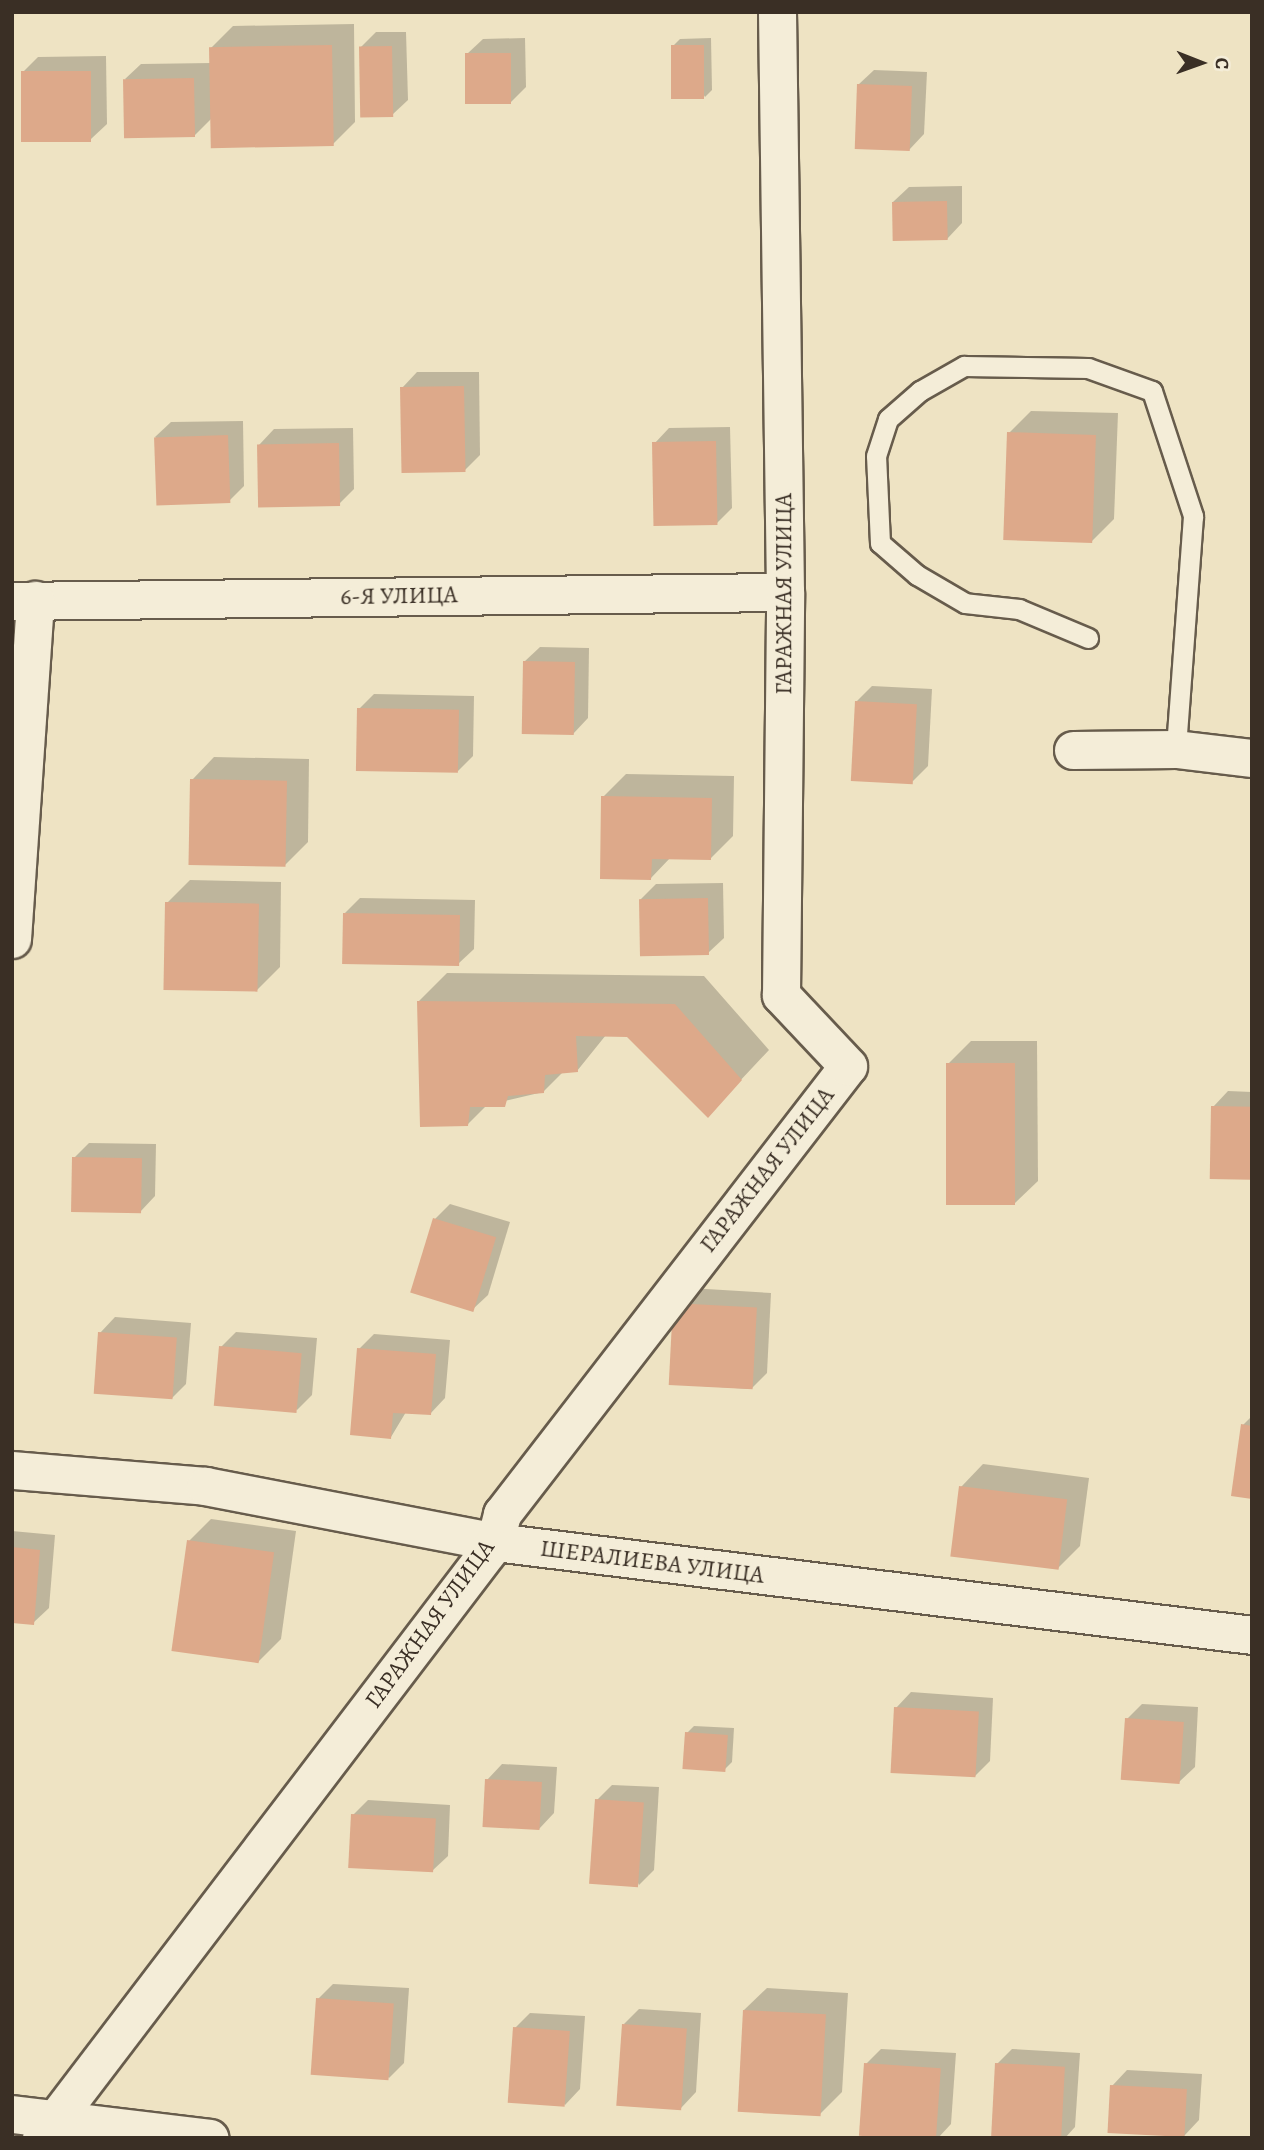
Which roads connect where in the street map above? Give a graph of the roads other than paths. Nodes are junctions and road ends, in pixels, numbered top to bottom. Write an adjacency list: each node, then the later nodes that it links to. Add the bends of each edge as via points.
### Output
1 (777, 12): 2 (street, ГАРАЖНАЯ УЛИЦА)
2 (785, 592): 3 (street, 6-Я УЛИЦА); 10 (street, ГАРАЖНАЯ УЛИЦА, via 781,995 848,1066 502,1514)
3 (24, 600): 8 (street)
4 (1088, 638): 5 (lane, via 1019,609 965,603 917,575 880,543 876,456 888,419 964,366 1088,368 1152,391 1193,516)
5 (1175, 749): 6 (street); 7 (street)
6 (1073, 750)
7 (1252, 758)
8 (12, 939)
9 (12, 1470): 10 (street, ШЕРАЛИЕВА УЛИЦА, via 205,1486)
10 (495, 1542): 11 (street, ШЕРАЛИЕВА УЛИЦА); 13 (street, ГАРАЖНАЯ УЛИЦА)
11 (1252, 1635)
12 (12, 2114): 13 (street)
13 (47, 2131): 14 (street)
14 (210, 2138)

